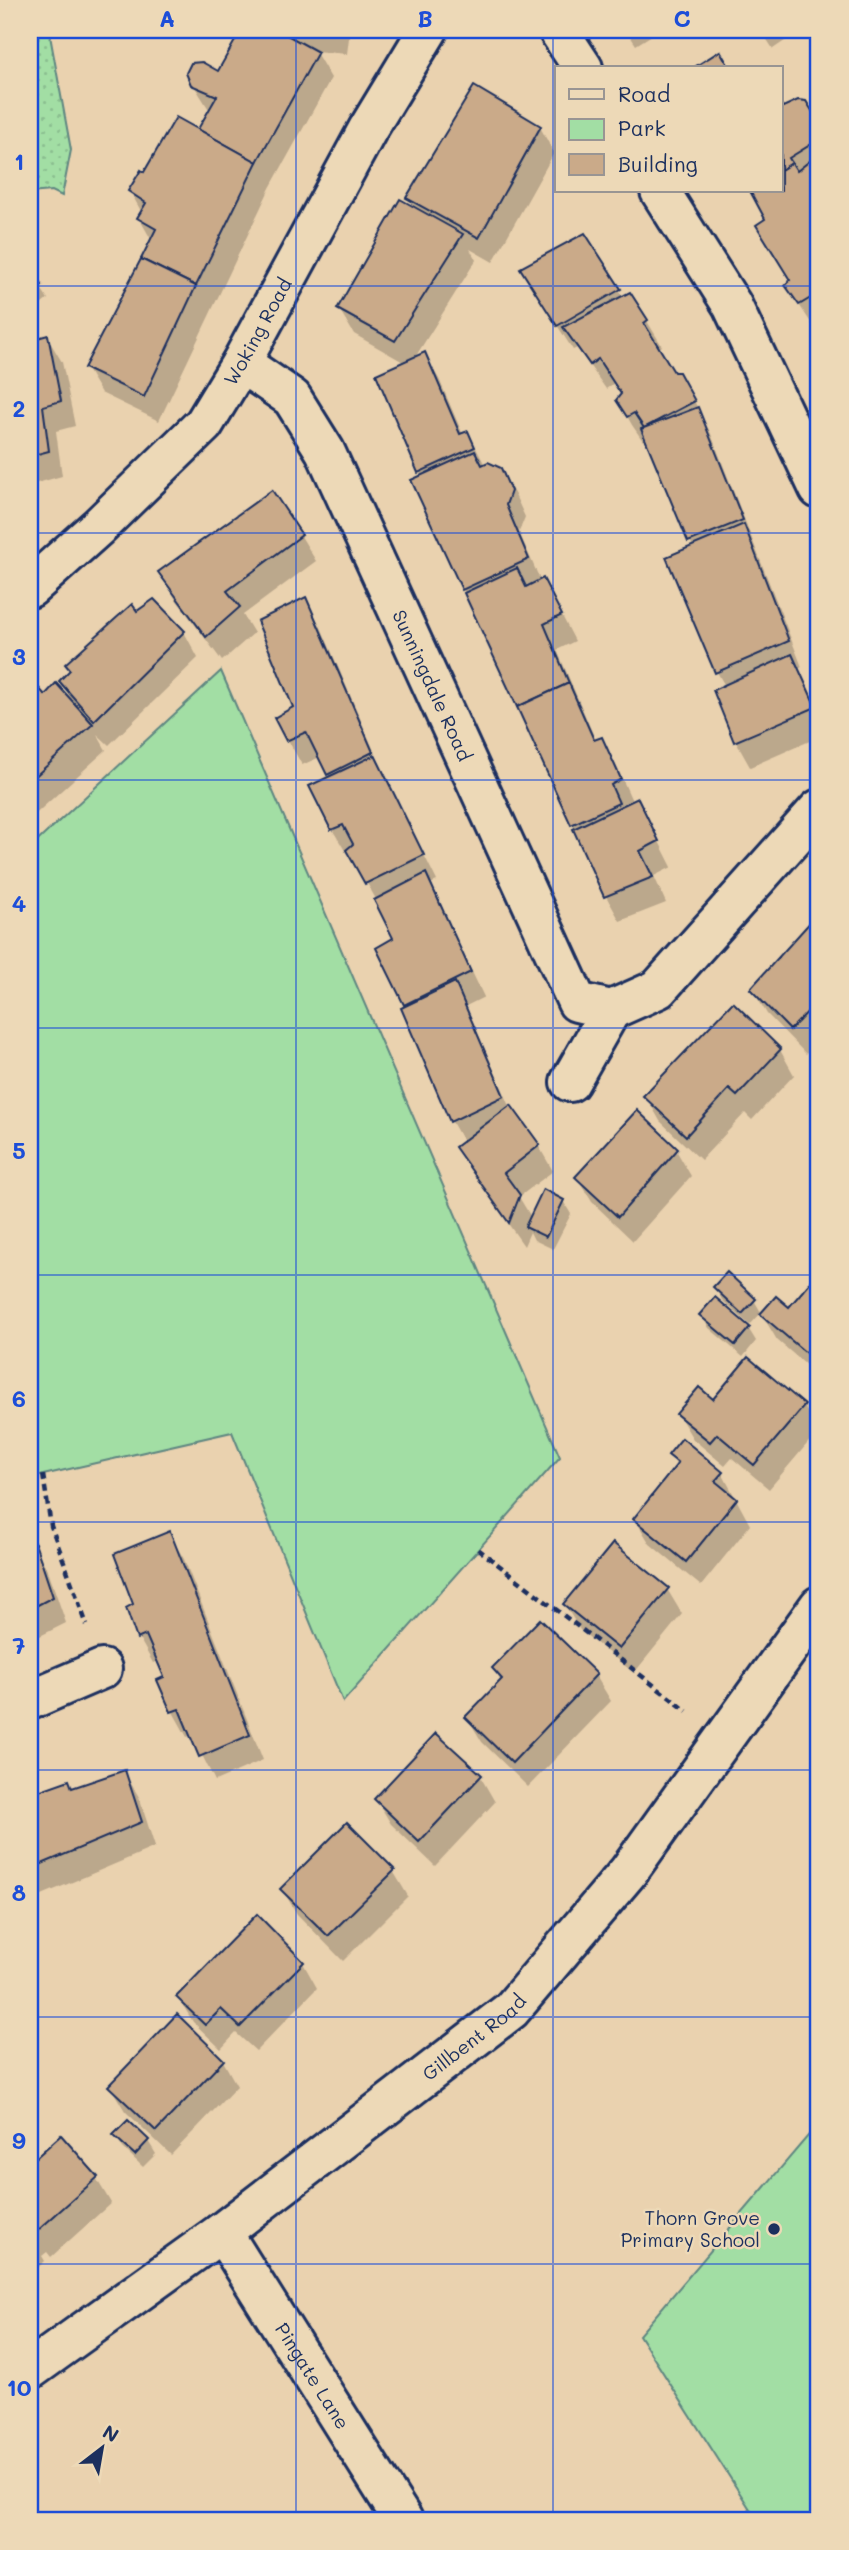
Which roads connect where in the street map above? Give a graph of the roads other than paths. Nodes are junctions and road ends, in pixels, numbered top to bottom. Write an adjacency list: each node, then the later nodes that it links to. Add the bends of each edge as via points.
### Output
1 (428, 30): 5 (street, Woking Road, via 368,129)
2 (558, 30): 3 (street)
3 (582, 66)
4 (661, 192): 6 (street, via 732,304)
5 (241, 363): 7 (street, Woking Road, via 204,424); 9 (street, Sunningdale Road, via 292,398 325,451 578,1002)
6 (819, 489)
7 (30, 588)
8 (819, 809): 9 (street, via 658,989)
9 (611, 1010): 10 (street)
10 (570, 1082)
11 (819, 1606): 14 (street, Gillbent Road, via 628,1872 511,2010)
12 (102, 1669): 13 (street)
13 (30, 1700)
14 (222, 2232): 15 (street, Gillbent Road); 16 (street, Pingate Lane)
15 (30, 2370)
16 (403, 2520)

